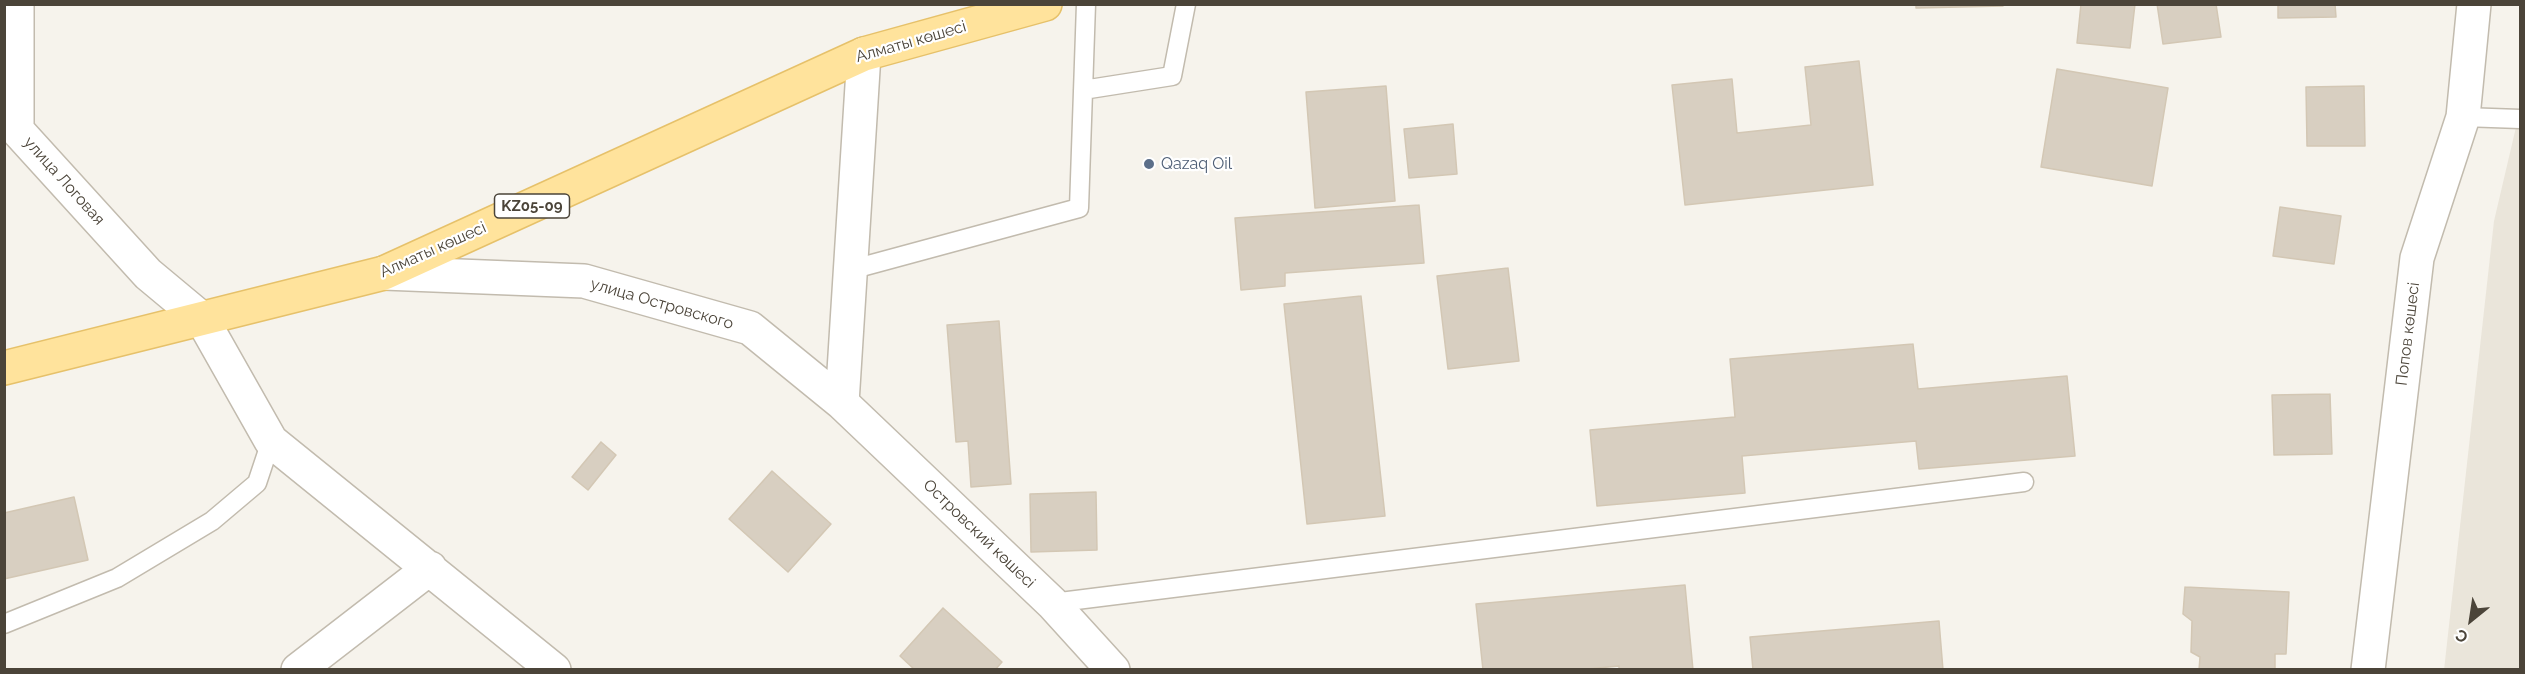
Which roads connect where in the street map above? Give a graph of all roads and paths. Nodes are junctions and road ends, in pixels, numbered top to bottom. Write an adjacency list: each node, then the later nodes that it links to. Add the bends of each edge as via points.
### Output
1 (17, 4): 12 (street, улица Логовая, via 17,130 148,274)
2 (1045, 4): 6 (main road, Алматы көшесі / KZ05-09)
3 (1086, 4): 7 (lane)
4 (1186, 4): 7 (lane, via 1172,76)
5 (2474, 4): 8 (street, Попов көшесі)
6 (864, 54): 10 (street); 11 (main road, Алматы көшесі / KZ05-09)
7 (1083, 90): 10 (lane, via 1079,208)
8 (2463, 117): 9 (lane); 23 (street, Попов көшесі, via 2418,258)
9 (2520, 119)
10 (850, 270): 14 (street)
11 (384, 273): 12 (main road, Алматы көшесі / KZ05-09); 14 (street, улица Островского, via 584,281 750,328)
12 (202, 319): 13 (main road, Алматы көшесі / KZ05-09); 15 (street)
13 (4, 368)
14 (842, 403): 18 (street, Островский көшесі)
15 (271, 441): 17 (street); 19 (lane, via 257,483 212,521 117,578)
16 (2024, 482): 18 (lane)
17 (430, 568): 20 (street); 21 (street)
18 (1052, 603): 22 (street, Островский көшесі)
19 (4, 624)
20 (298, 669)
21 (554, 669)
22 (1113, 669)
23 (2368, 669)

